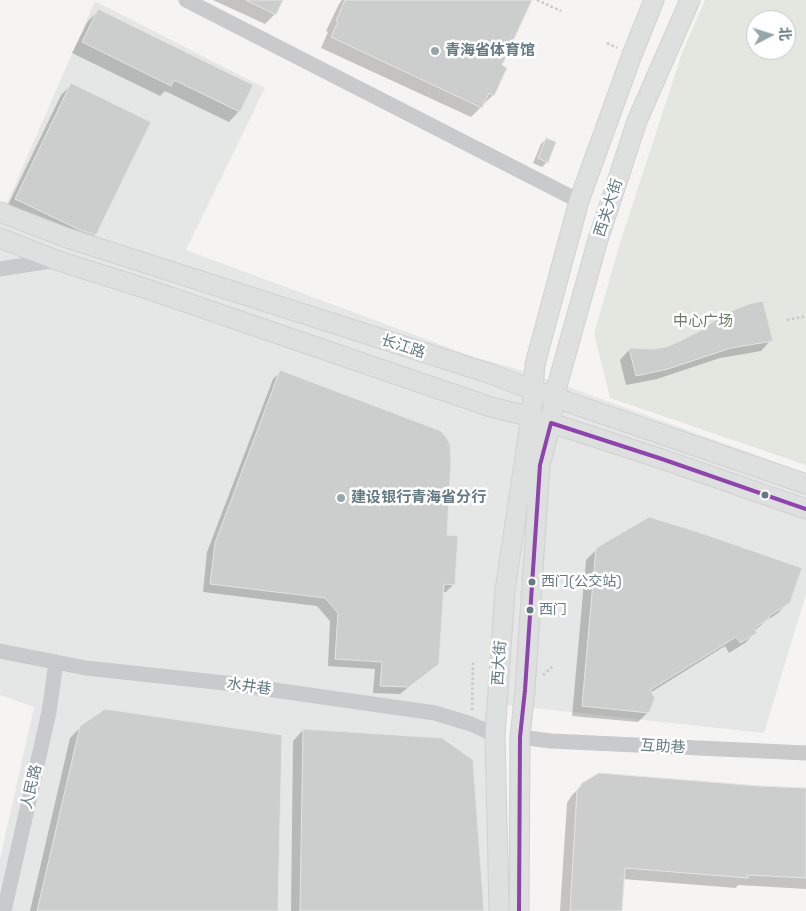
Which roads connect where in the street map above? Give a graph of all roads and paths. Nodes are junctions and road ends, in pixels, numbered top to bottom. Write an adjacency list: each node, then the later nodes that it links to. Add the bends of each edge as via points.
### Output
1 (186, 0): 8 (street)
2 (537, 0): 5 (path)
3 (654, 0): 8 (main road, 西大街)
4 (690, 0): 16 (main road, 西关大街, via 638,121 597,243)
5 (561, 11)
6 (607, 43): 7 (path)
7 (617, 48)
8 (579, 201): 15 (main road, 西大街, via 536,364)
9 (0, 212): 15 (main road, 长江路, via 64,237)
10 (0, 238): 11 (main road, 长江路)
11 (56, 260): 12 (street); 17 (main road, 长江路, via 491,407)
12 (0, 269)
13 (806, 316): 14 (path)
14 (787, 320)
15 (533, 390): 16 (main road, 长江路); 17 (main road, 西大街)
16 (554, 397): 18 (main road, 西关大街); 19 (main road, 长江路)
17 (531, 417): 18 (main road, 长江路); 25 (main road, 西大街, via 505,590)
18 (551, 424): 20 (main road, 长江路); 26 (main road, 西大街, via 540,464)
19 (806, 484)
20 (806, 509)
21 (0, 650): 23 (street, 水井巷)
22 (473, 660): 24 (path)
23 (56, 662): 24 (street, 水井巷, via 435,713); 28 (street, 人民路, via 49,712)
24 (471, 724): 25 (street, 水井巷)
25 (495, 735): 29 (main road, 西大街)
26 (520, 737): 27 (street, 互助巷, via 551,742); 30 (main road, 西大街)
27 (806, 753)
28 (4, 911)
29 (499, 911)
30 (519, 911)

